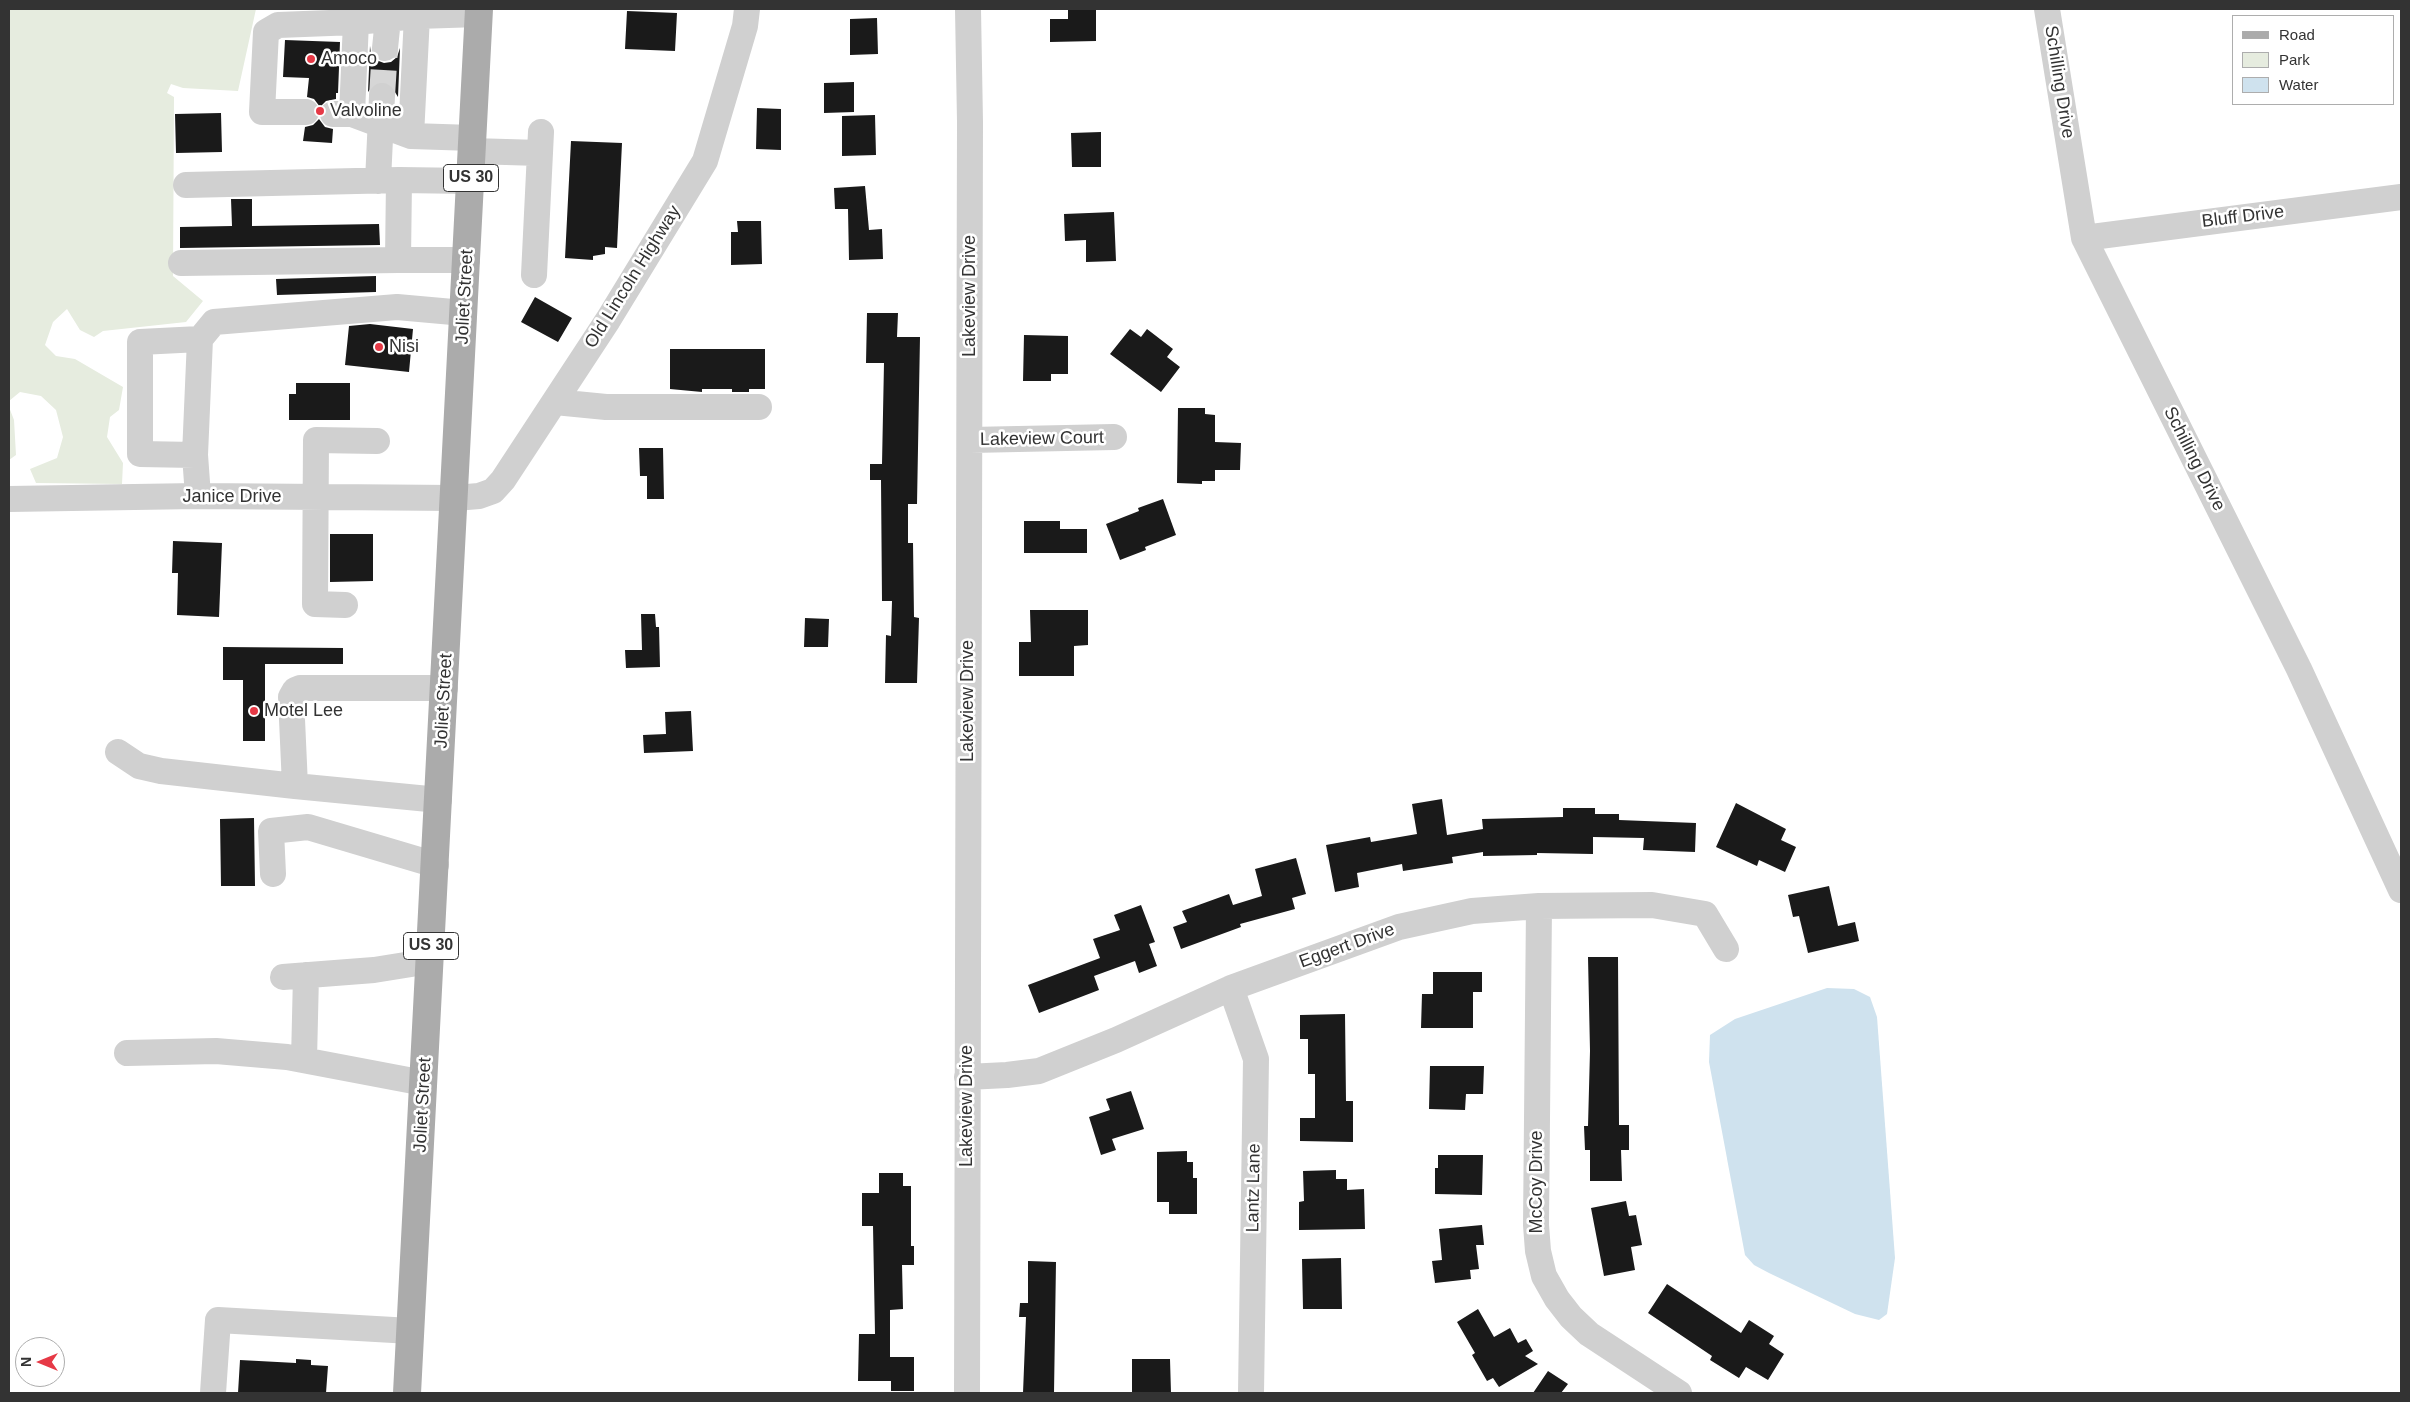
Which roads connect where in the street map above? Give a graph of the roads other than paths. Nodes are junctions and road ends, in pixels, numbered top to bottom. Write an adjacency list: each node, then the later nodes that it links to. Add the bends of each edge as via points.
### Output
1 (747, 9): 25 (street, Old Lincoln Highway, via 745,26 705,161)
2 (968, 9): 28 (street, Lakeview Drive)
3 (2047, 9): 18 (street, Schilling Drive)
4 (479, 11): 5 (street); 13 (main road, Joliet Street / US 30)
5 (418, 16): 6 (street); 12 (street)
6 (388, 19): 7 (street); 8 (street)
7 (356, 22): 10 (street, via 278,25 266,32 252,116); 11 (street, via 343,114)
8 (385, 48)
9 (382, 96): 11 (street)
10 (299, 112)
11 (380, 126): 12 (street); 14 (street)
12 (411, 136): 13 (street)
13 (472, 144): 15 (main road, Joliet Street / US 30); 22 (street, via 541,142)
14 (389, 180): 15 (street); 16 (street); 19 (street)
15 (470, 181): 20 (main road, Joliet Street / US 30)
16 (186, 185)
17 (2401, 197): 18 (street, Bluff Drive)
18 (2084, 238): 42 (street, Schilling Drive, via 2299,669)
19 (398, 260): 20 (street); 21 (street)
20 (467, 260): 23 (main road, Joliet Street / US 30)
21 (181, 263)
22 (534, 275)
23 (464, 313): 24 (street, via 397,307 214,322); 33 (main road, Joliet Street / US 30)
24 (200, 339): 30 (street); 30 (street, via 140,342 140,454)
25 (555, 402): 26 (street, via 606,407); 33 (street, Old Lincoln Highway, via 493,491)
26 (759, 407)
27 (1114, 437): 28 (street, Lakeview Court)
28 (970, 440): 49 (street, Lakeview Drive)
29 (377, 441): 32 (street, via 316,440)
30 (195, 455): 31 (street)
31 (198, 496): 32 (street, Janice Drive); 34 (street, Janice Drive)
32 (316, 497): 33 (street, Janice Drive); 35 (street, via 315,604)
33 (455, 498): 36 (main road, Joliet Street / US 30)
34 (9, 499)
35 (345, 605)
36 (445, 688): 38 (street, via 328,686 295,690 291,697); 39 (main road, Joliet Street / US 30)
37 (118, 752): 38 (street, via 139,766 161,771)
38 (295, 786): 39 (street)
39 (439, 800): 40 (main road, Joliet Street / US 30)
40 (436, 865): 41 (street, via 308,827 271,831); 45 (main road, Joliet Street / US 30)
41 (273, 874)
42 (2401, 890)
43 (1538, 906): 44 (street, Eggert Drive, via 1652,905 1705,914); 46 (street, Eggert Drive, via 1472,911 1399,927); 56 (street, McCoy Drive, via 1536,1225 1544,1276 1557,1299 1589,1334)
44 (1726, 950)
45 (430, 961): 48 (street, via 374,970 294,976); 50 (main road, Joliet Street / US 30)
46 (1231, 988): 49 (street, Eggert Drive, via 1039,1071); 55 (street, Lantz Lane, via 1256,1059)
47 (127, 1053): 48 (street, via 216,1051)
48 (304, 1060): 50 (street)
49 (967, 1077): 54 (street, Lakeview Drive)
50 (424, 1084): 51 (main road, Joliet Street / US 30)
51 (411, 1331): 52 (street, via 218,1320); 53 (main road, Joliet Street / US 30)
52 (213, 1393)
53 (408, 1393)
54 (966, 1393)
55 (1251, 1393)
56 (1679, 1393)

